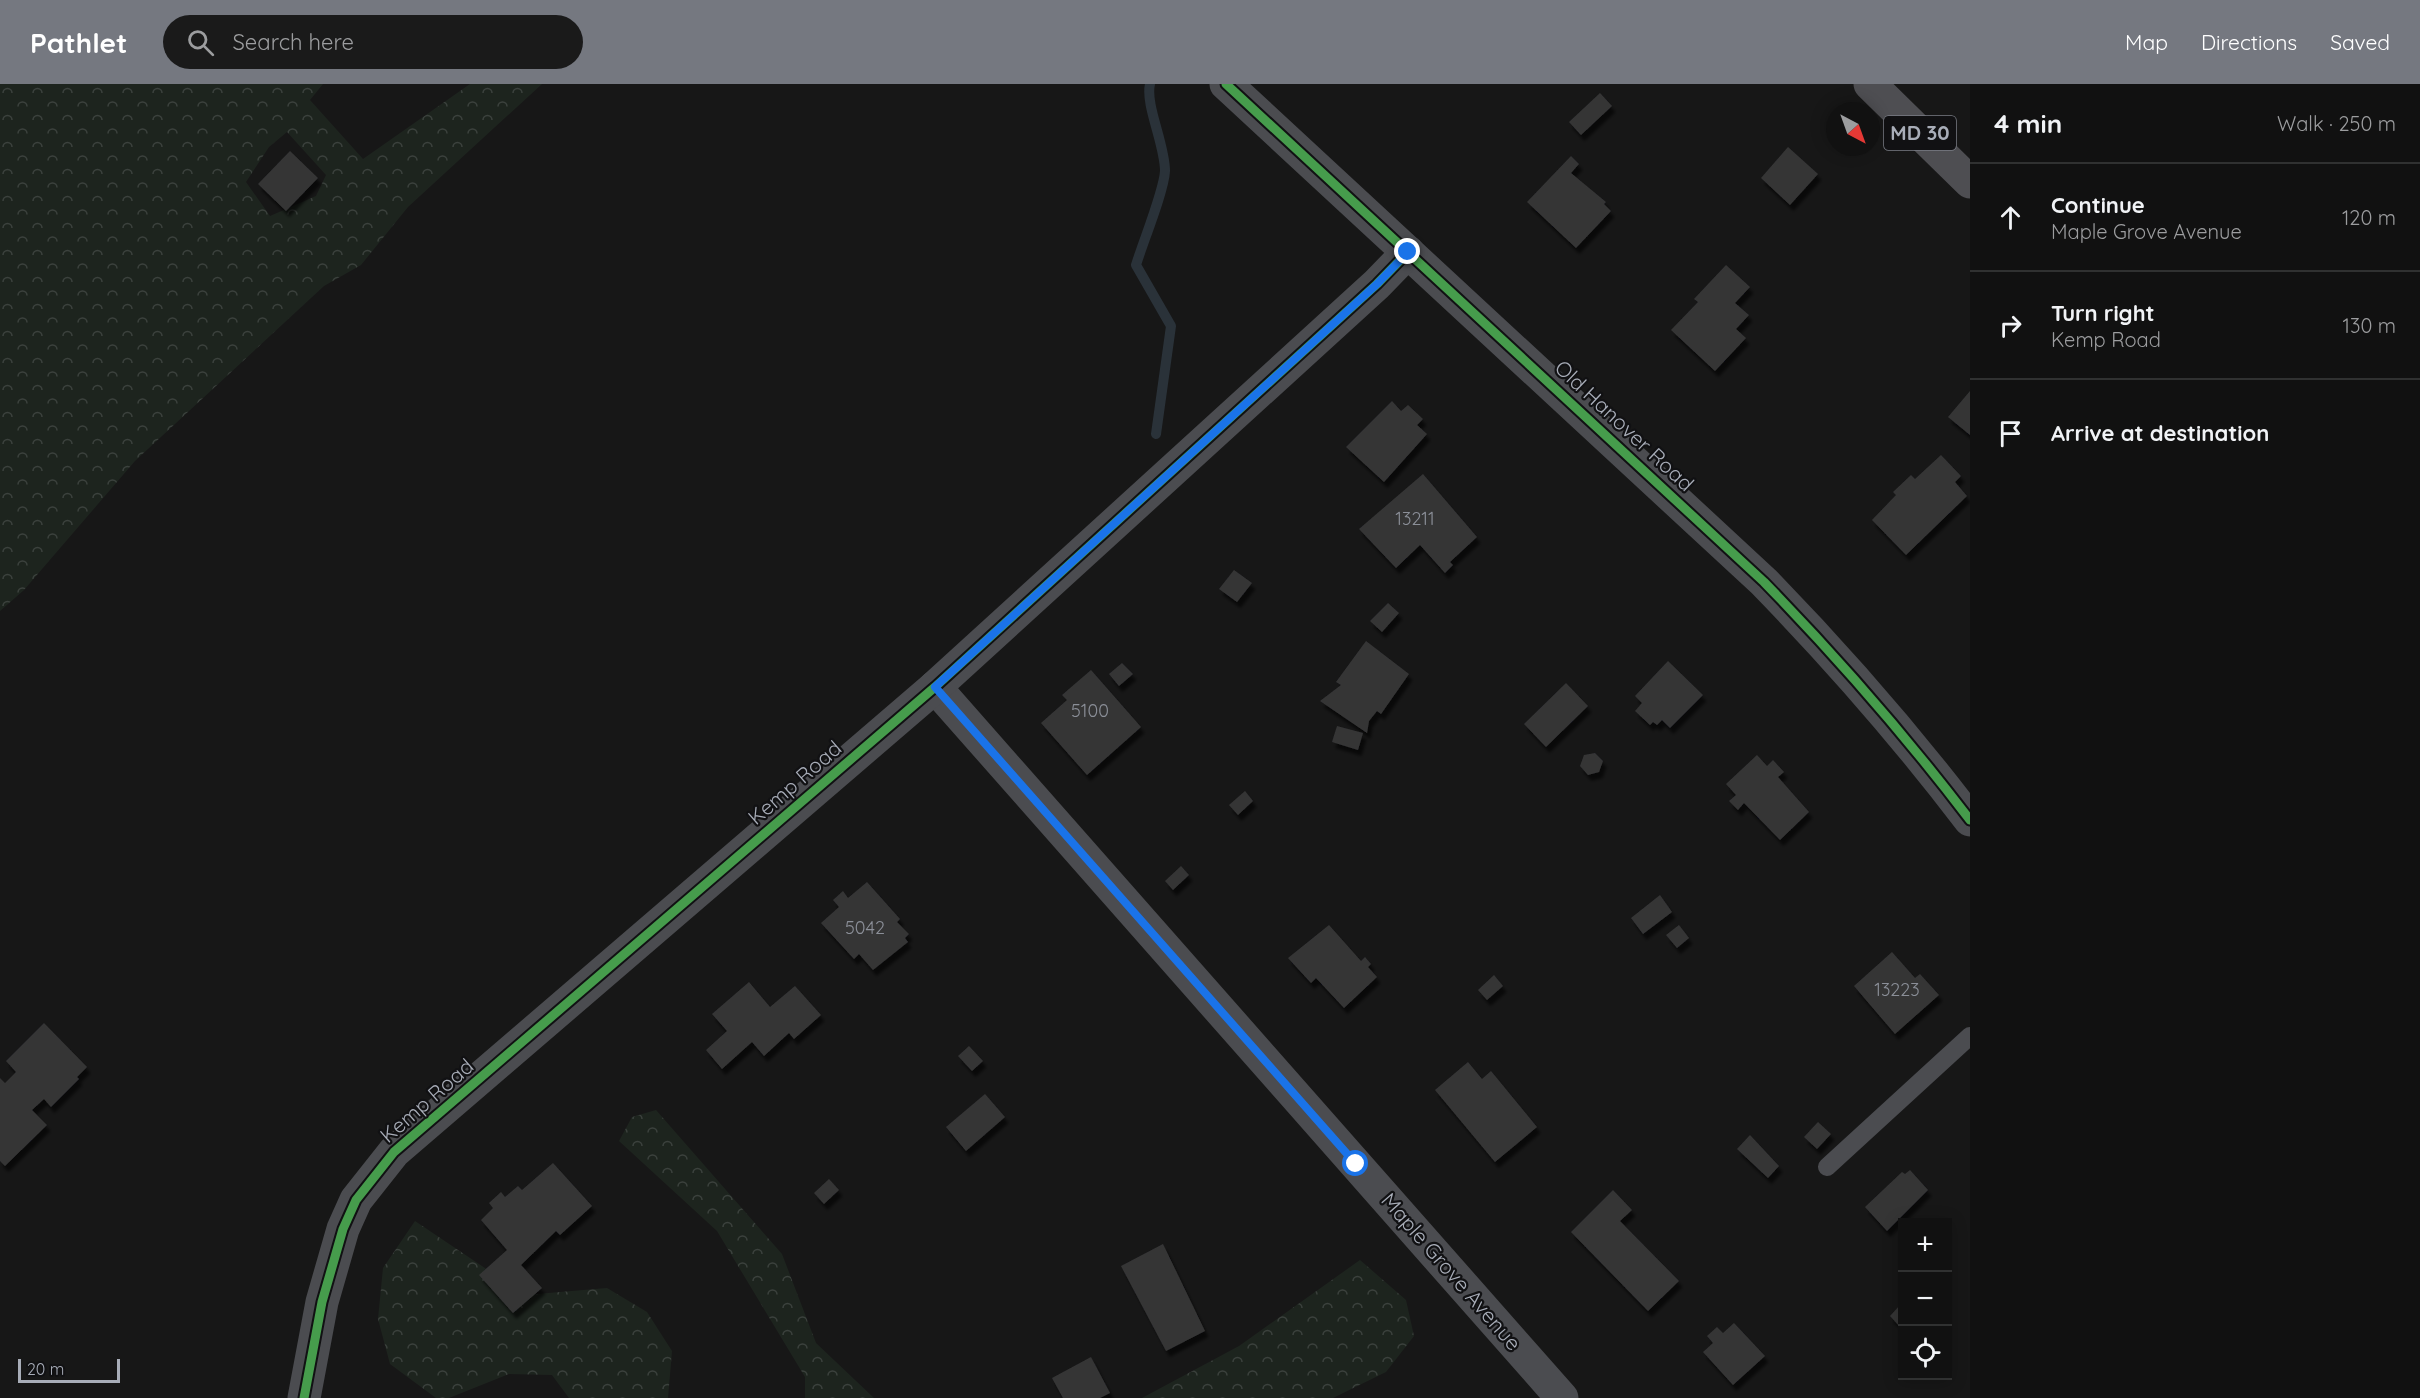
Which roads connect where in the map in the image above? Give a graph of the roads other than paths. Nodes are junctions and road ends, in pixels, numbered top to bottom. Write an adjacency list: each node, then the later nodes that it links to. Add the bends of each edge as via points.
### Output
1 (1226, 84): 4 (street, Old Hanover Road)
2 (1870, 84): 3 (highway, MD 30)
3 (1970, 182)
4 (1408, 252): 5 (street, Kemp Road); 6 (street, Old Hanover Road, via 1764,582 1830,649)
5 (935, 687): 9 (street, Kemp Road, via 394,1152 356,1200 343,1229 322,1302); 10 (street, Maple Grove Avenue)
6 (1970, 820)
7 (1970, 1036): 8 (lane)
8 (1827, 1167)
9 (304, 1398)
10 (1562, 1398)

